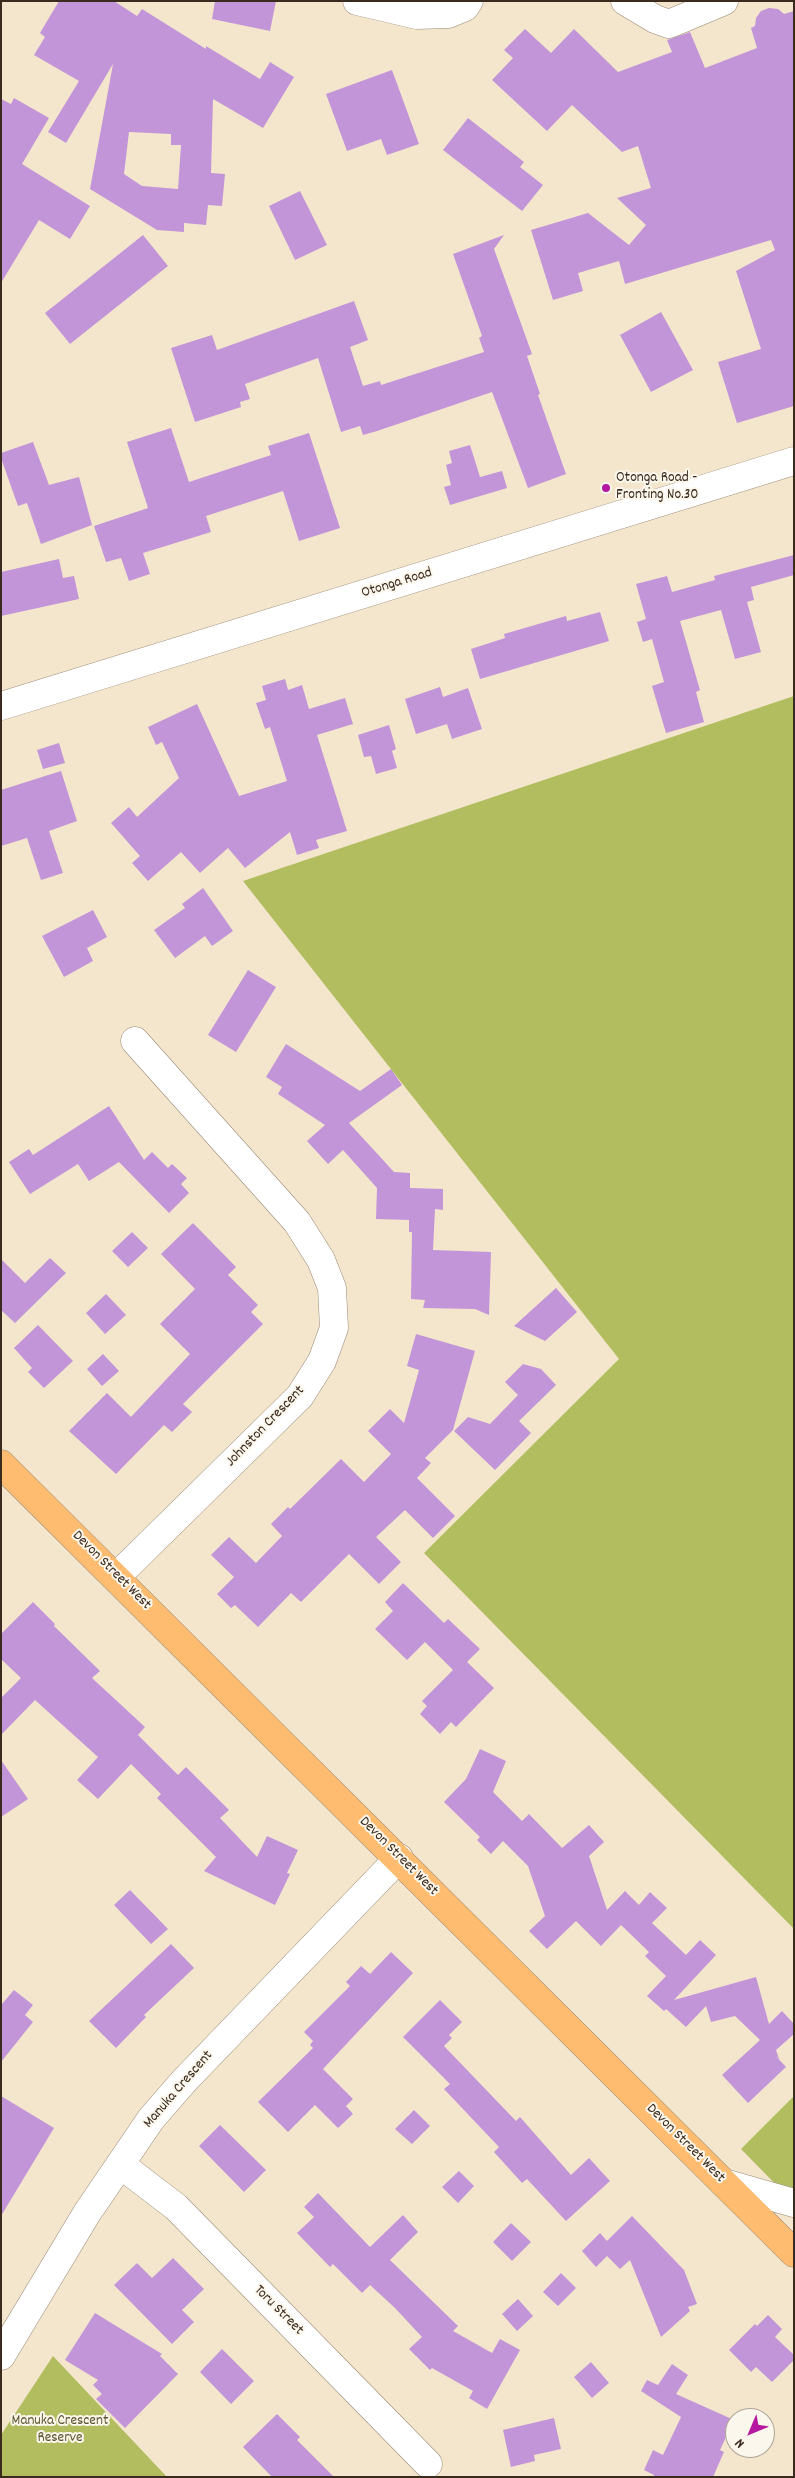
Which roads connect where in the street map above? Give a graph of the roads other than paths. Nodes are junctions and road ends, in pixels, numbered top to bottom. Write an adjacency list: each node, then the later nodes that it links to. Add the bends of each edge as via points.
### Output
1 (357, 1): 2 (street, via 417,15 448,14 465,7)
2 (469, 1)
3 (625, 1): 4 (street, via 654,19 669,24)
4 (724, 1)
5 (794, 461): 6 (street, Otonga Road)
6 (1, 706)
7 (135, 1041): 9 (street, Johnston Crescent, via 297,1222 321,1260 332,1288 334,1328 322,1362 300,1396)
8 (1, 1464): 9 (main road, Devon Street West)
9 (117, 1576): 10 (main road, Devon Street West)
10 (399, 1858): 11 (street, Manuka Crescent, via 184,2081 151,2119); 12 (main road, Devon Street West)
11 (121, 2165): 15 (street, Manuka Crescent, via 87,2213); 16 (street, Toru Street, via 176,2207)
12 (724, 2183): 13 (street); 14 (main road, Devon Street West)
13 (794, 2203)
14 (792, 2249)
15 (1, 2356)
16 (428, 2464)

